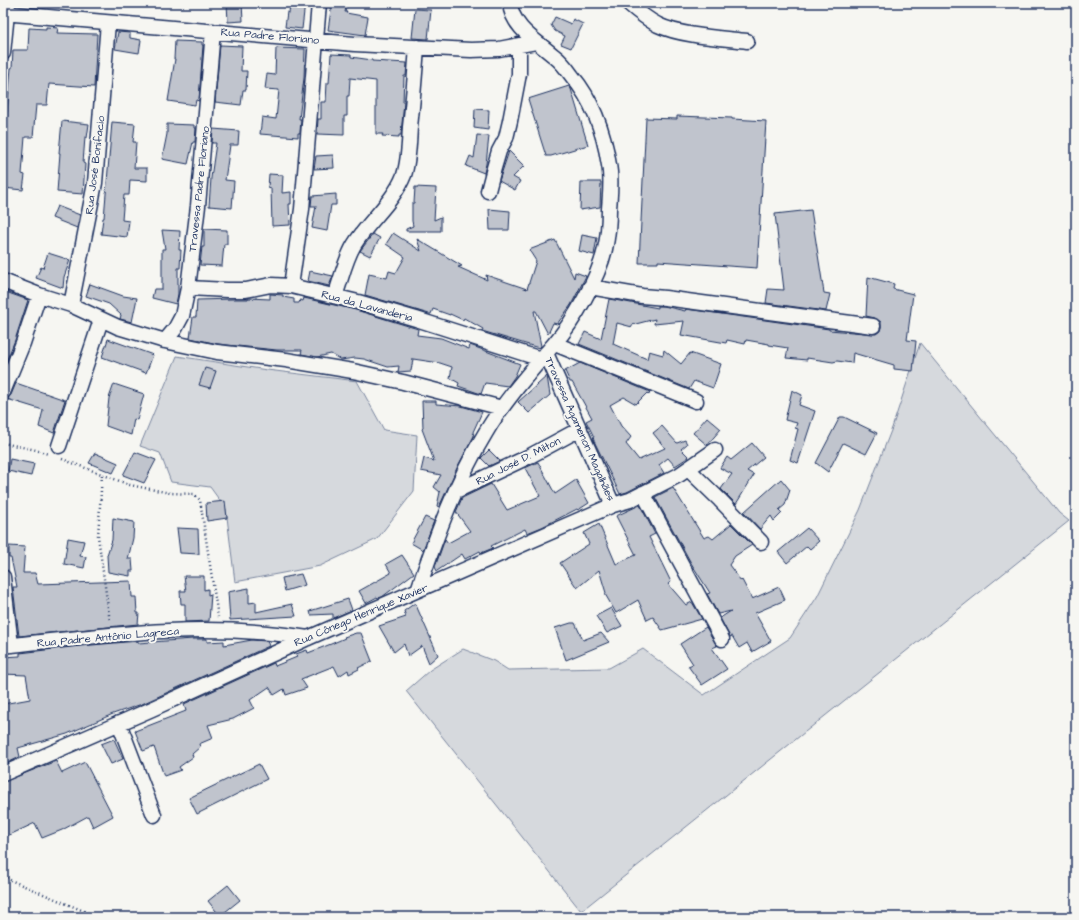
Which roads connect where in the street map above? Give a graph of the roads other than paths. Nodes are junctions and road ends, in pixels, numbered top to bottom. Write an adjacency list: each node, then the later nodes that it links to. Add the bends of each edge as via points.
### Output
1 (319, 3): 7 (street)
2 (510, 3): 9 (street, via 521,28)
3 (628, 3): 8 (street, via 660,25 700,35)
4 (6, 10): 5 (street, Rua Padre Floriano); 12 (street)
5 (108, 23): 6 (street, Rua Padre Floriano); 20 (street, Rua José Bonifacio, via 95,184)
6 (213, 31): 7 (street, Rua Padre Floriano); 17 (street, Travessa Padre Floriano, via 198,206)
7 (316, 40): 11 (street, Rua Padre Floriano); 15 (street, via 302,209)
8 (747, 41)
9 (536, 42): 10 (street, Rua Padre Floriano); 16 (street, via 573,76 586,95 600,125 610,167 609,223 605,250)
10 (519, 46): 11 (street, Rua Padre Floriano, via 471,50); 13 (street, via 519,74 510,121)
11 (417, 47): 19 (street, via 408,156 404,174 396,191 354,246)
12 (3, 53)
13 (488, 191)
14 (3, 281): 18 (street)
15 (291, 286): 17 (street, Rua da Lavanderia, via 272,285 246,290); 19 (street, Rua da Lavanderia)
16 (590, 287): 22 (street); 24 (street, via 578,310)
17 (188, 288): 23 (street, Travessa Padre Floriano, via 182,316)
18 (39, 295): 20 (street); 25 (street)
19 (336, 296): 24 (street, Rua da Lavanderia)
20 (71, 305): 21 (street)
21 (101, 320): 23 (street); 30 (street)
22 (873, 326)
23 (165, 341): 27 (street, via 217,352 286,360 361,373)
24 (547, 352): 26 (street, Rua da Lavanderia); 27 (street); 28 (street, Travessa Agamenon Magalhães)
25 (3, 392)
26 (696, 401)
27 (502, 408): 32 (street, via 472,455)
28 (580, 429): 32 (street, Rua José D. Milton); 34 (street, Travessa Agamenon Magalhães)
29 (715, 450): 31 (street, Rua Cônego Henrique Xavier)
30 (56, 453)
31 (688, 469): 33 (street, Rua Cônego Henrique Xavier); 35 (street)
32 (456, 491): 37 (street, via 432,547)
33 (643, 493): 34 (street, Rua Cônego Henrique Xavier); 39 (street)
34 (613, 505): 37 (street, Rua Cônego Henrique Xavier)
35 (761, 542)
36 (3, 577): 40 (street)
37 (418, 590): 38 (street, Rua Cônego Henrique Xavier)
38 (308, 638): 40 (street, Rua Padre Antônio Lagreca, via 278,633 219,630 151,631); 41 (street, Rua Cônego Henrique Xavier)
39 (722, 639)
40 (7, 646)
41 (119, 724): 42 (street, Rua Cônego Henrique Xavier); 43 (street)
42 (3, 774)
43 (154, 815)

